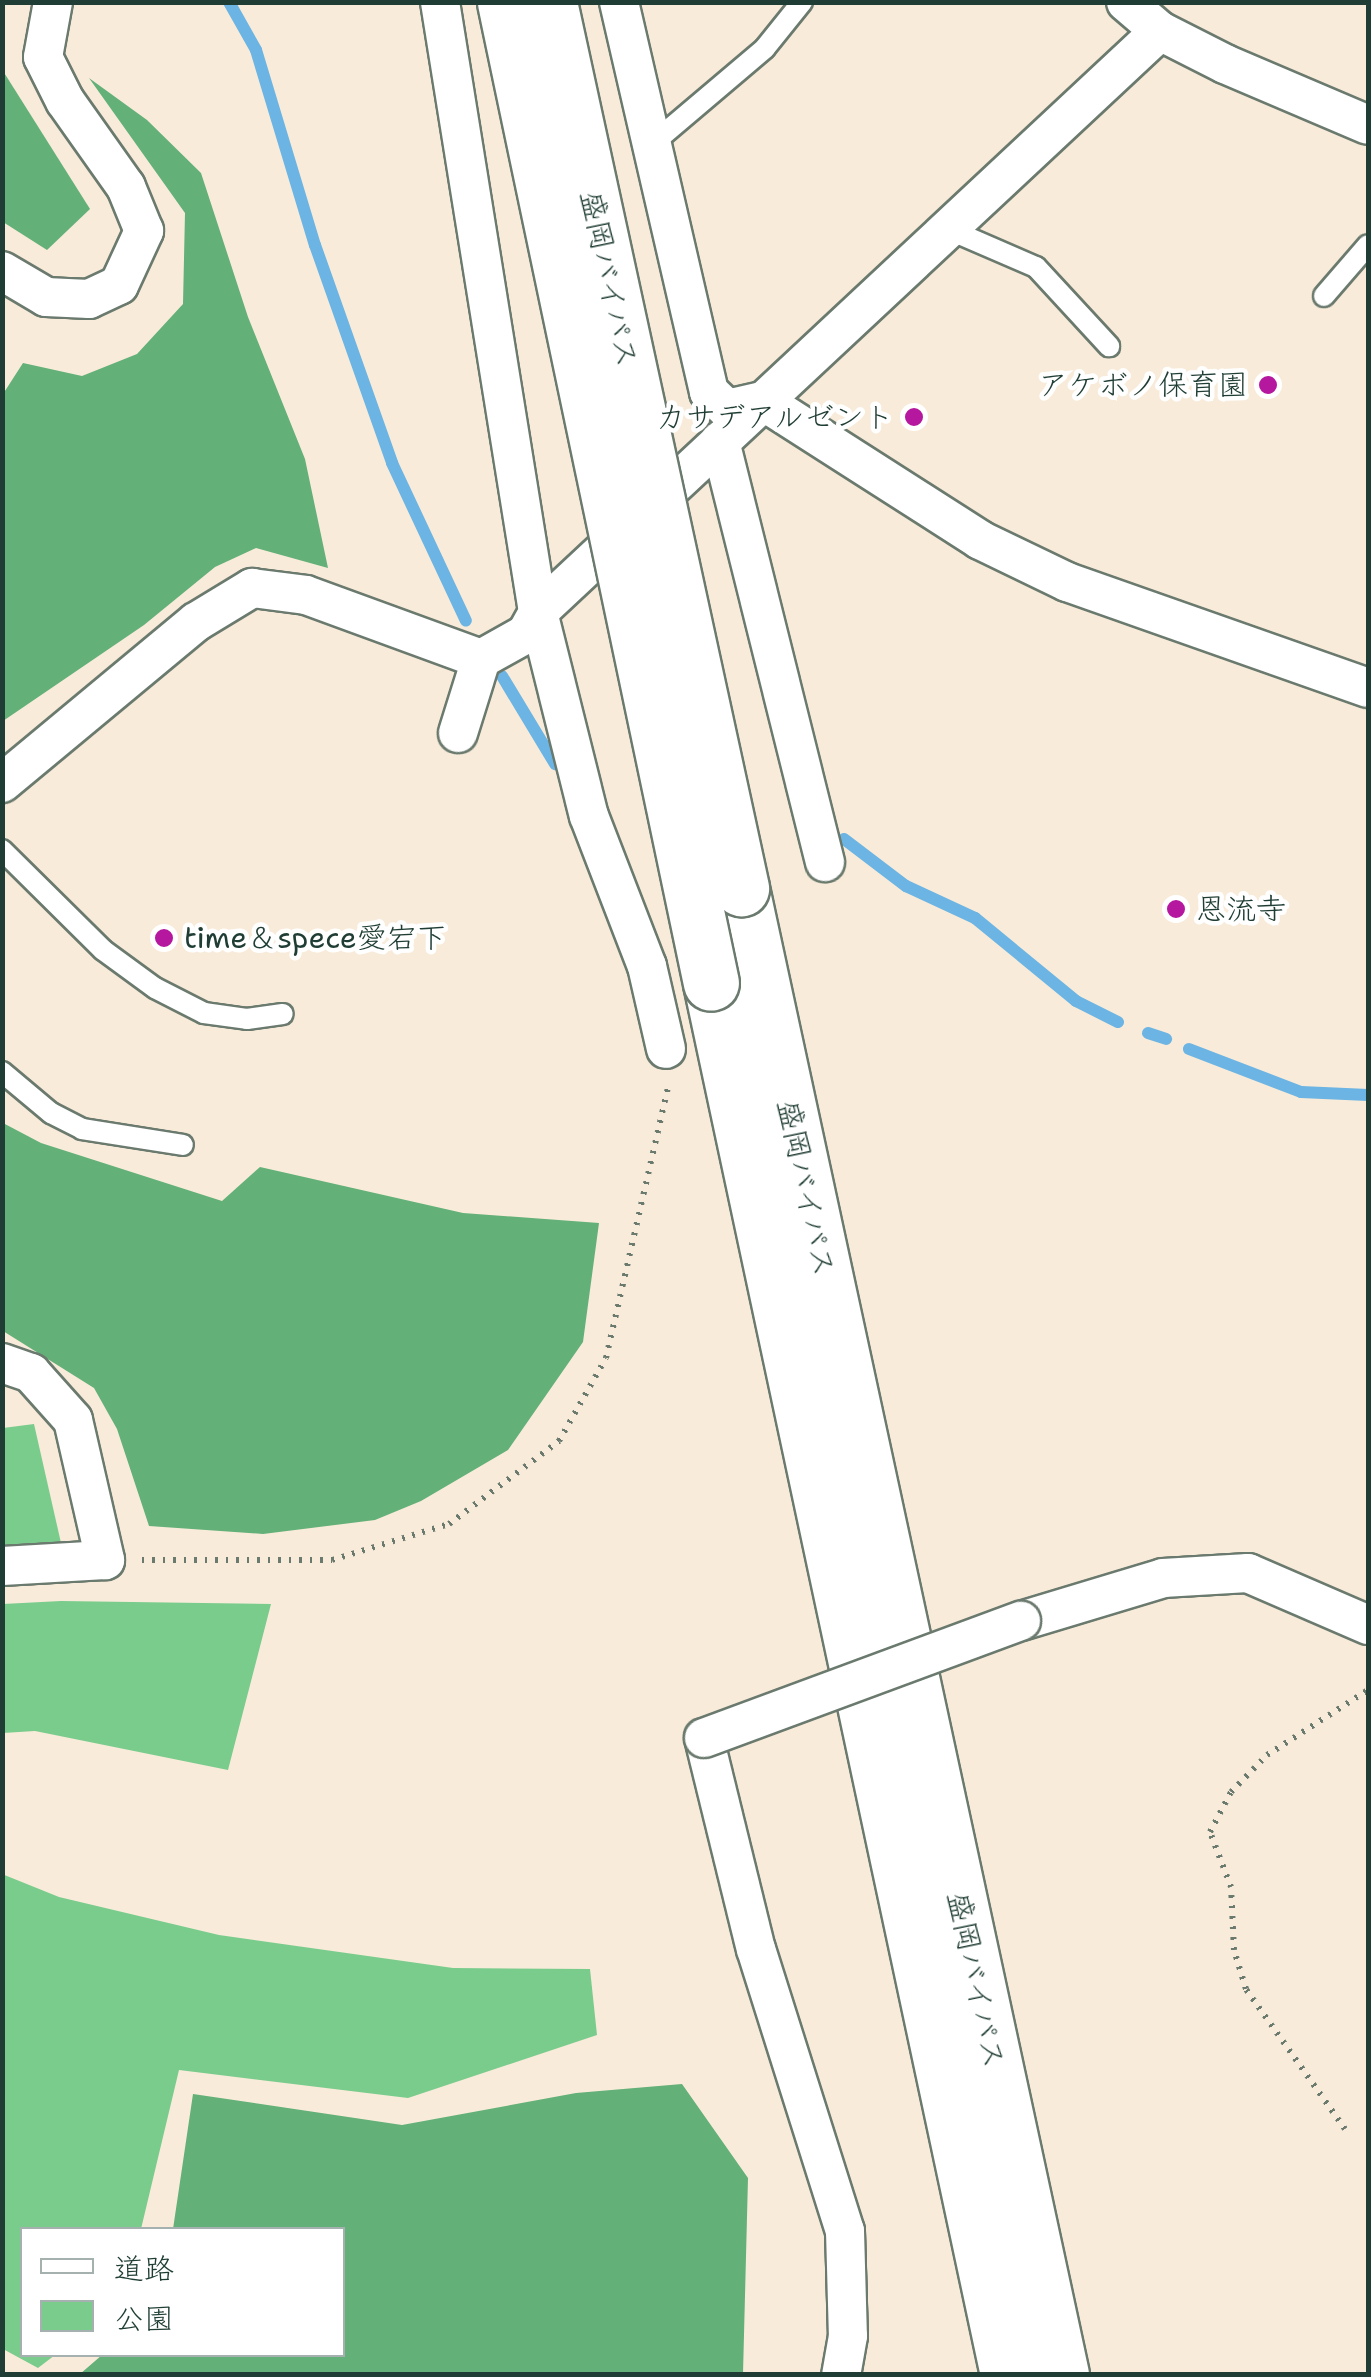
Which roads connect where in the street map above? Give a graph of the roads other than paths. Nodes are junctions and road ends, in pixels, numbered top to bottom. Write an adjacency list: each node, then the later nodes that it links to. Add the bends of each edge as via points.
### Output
1 (53, 2): 13 (street, via 43,57 126,187 144,231 119,285 89,299 46,297)
2 (440, 2): 18 (street)
3 (504, 2): 26 (highway, 盛岡バイパス, bridge)
4 (549, 2): 36 (highway, 盛岡バイパス, bridge)
5 (619, 2): 10 (street)
6 (802, 2): 10 (lane, via 755,58)
7 (1126, 2): 8 (street)
8 (1160, 31): 9 (street, via 1286,94); 11 (street)
9 (1368, 125)
10 (652, 144): 16 (street, via 710,392 727,409)
11 (948, 229): 15 (lane, via 1036,267); 16 (street)
12 (1368, 246): 14 (lane)
13 (2, 271)
14 (1324, 296)
15 (1108, 346)
16 (763, 401): 17 (street); 20 (street, via 980,540 1032,565)
17 (720, 441): 18 (street); 24 (street)
18 (538, 612): 19 (street, via 526,634); 25 (street, via 589,816)
19 (480, 659): 21 (street); 22 (street, via 306,595 252,588 185,631)
20 (1368, 688)
21 (458, 733)
22 (2, 782)
23 (2, 850): 27 (lane, via 103,950 155,988 204,1013 247,1019)
24 (825, 862)
25 (646, 966): 26 (street, via 662,982); 28 (street)
26 (711, 983): 35 (highway, 盛岡バイパス)
27 (283, 1014)
28 (668, 1064)
29 (2, 1072): 30 (lane, via 82,1129)
30 (183, 1145)
31 (2, 1362): 32 (street, via 31,1373 73,1420 105,1560)
32 (2, 1566)
33 (1368, 1625): 34 (street, bridge, via 1248,1574 1163,1578 1021,1621 704,1738 756,1949 845,2230 848,2336)
34 (841, 2374)
35 (1008, 2374)
36 (1062, 2374)

